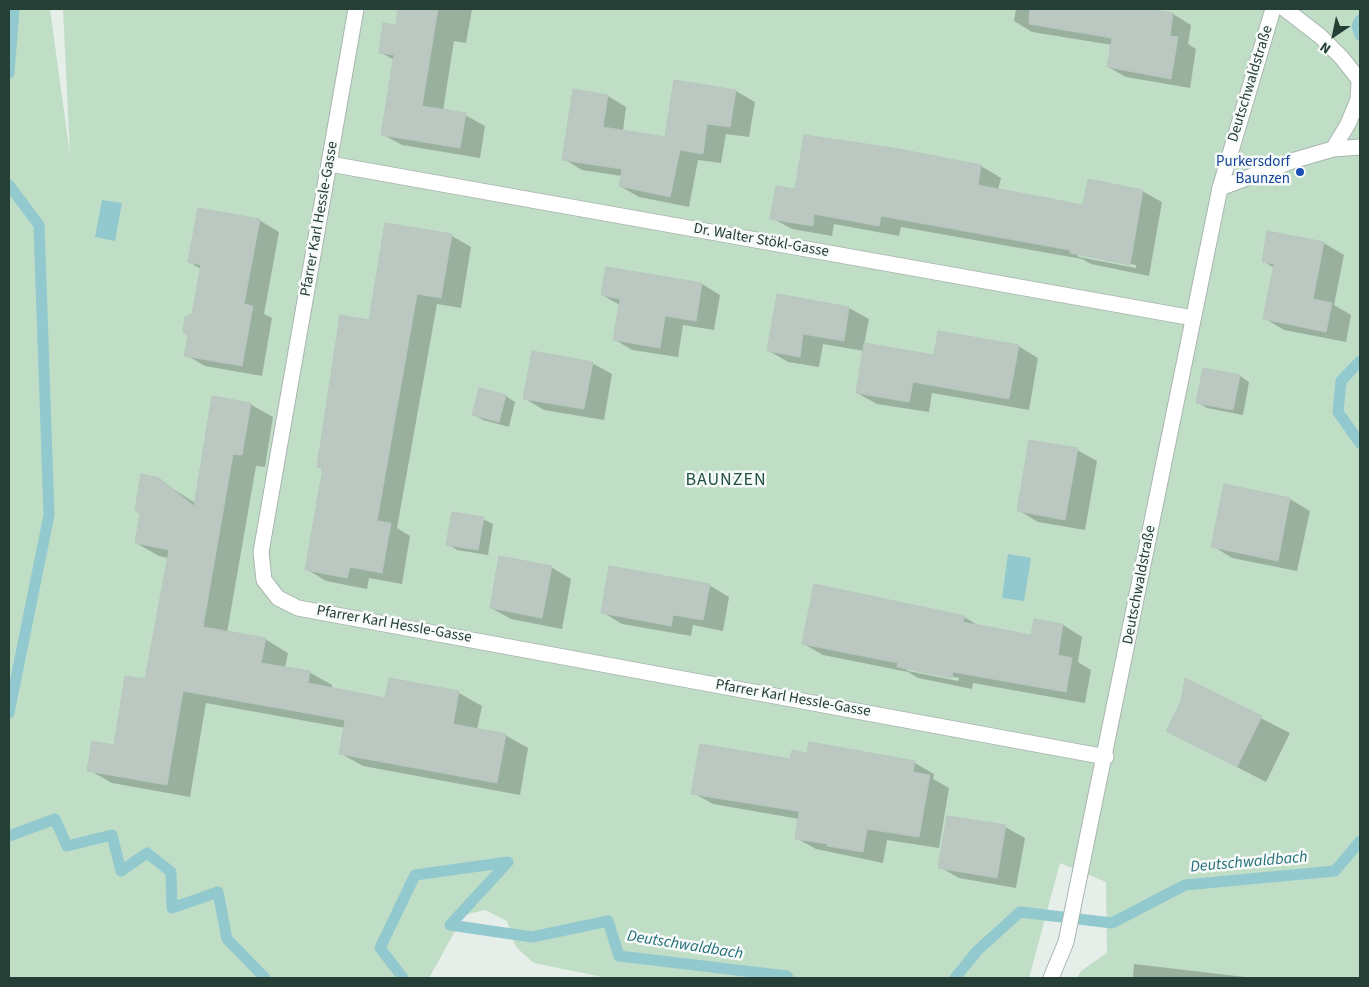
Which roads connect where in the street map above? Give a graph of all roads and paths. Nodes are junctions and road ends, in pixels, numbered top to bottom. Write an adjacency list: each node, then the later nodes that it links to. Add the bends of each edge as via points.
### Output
1 (356, 9): 7 (street, Pfarrer Karl Hessle-Gasse)
2 (1273, 9): 8 (street, Deutschwaldstraße)
3 (1285, 9): 4 (street, via 1320,36)
4 (1360, 80): 6 (street, via 1358,100)
5 (1360, 147): 6 (street)
6 (1333, 149): 8 (street)
7 (330, 164): 9 (street, Dr. Walter Stökl-Gasse); 10 (street, Pfarrer Karl Hessle-Gasse, via 261,552 264,580 278,598 298,608)
8 (1220, 188): 9 (street, Deutschwaldstraße)
9 (1193, 318): 10 (street, Deutschwaldstraße)
10 (1106, 757): 11 (street, Deutschwaldstraße, via 1066,942)
11 (1051, 978)

